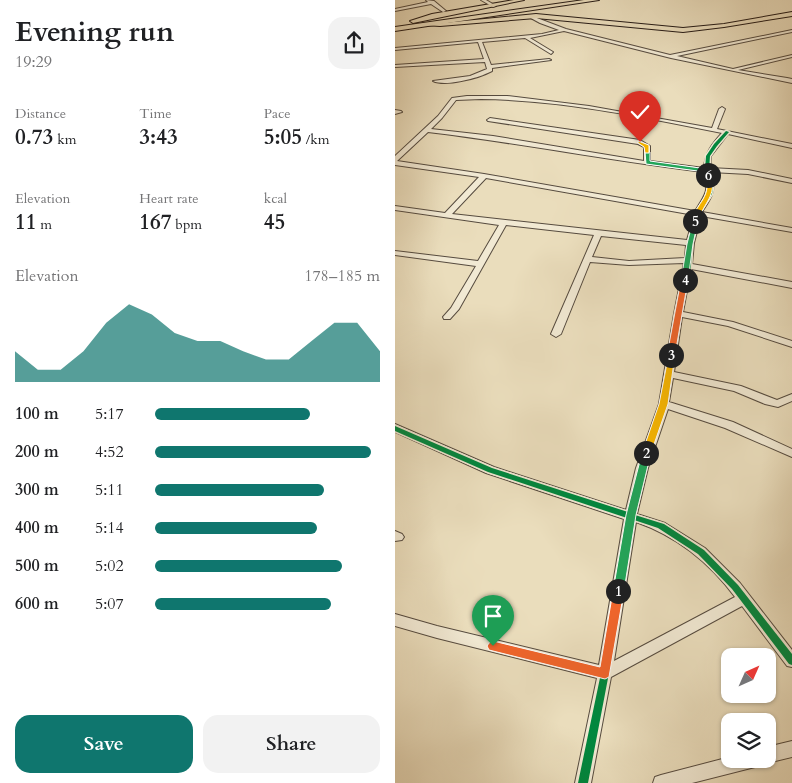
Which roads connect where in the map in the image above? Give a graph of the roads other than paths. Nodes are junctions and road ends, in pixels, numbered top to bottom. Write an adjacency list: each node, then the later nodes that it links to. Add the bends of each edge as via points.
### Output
1 (483, 0): 6 (street)
2 (522, 0): 6 (main road)
3 (564, 0): 11 (highway)
4 (595, 0): 11 (highway)
5 (431, 1): 7 (street); 8 (street)
6 (494, 6): 11 (main road)
7 (395, 10)
8 (444, 10)
9 (792, 14): 10 (main road, via 715,28 684,30)
10 (530, 16): 11 (main road); 14 (street)
11 (425, 22): 12 (highway); 13 (highway)
12 (395, 23)
13 (395, 29)
14 (564, 30): 16 (street); 20 (street)
15 (792, 31): 20 (street)
16 (526, 37): 17 (street); 19 (street)
17 (480, 42): 18 (street); 22 (street)
18 (395, 49)
19 (551, 53)
20 (671, 56): 26 (street)
21 (792, 56): 26 (street)
22 (486, 60): 24 (street); 25 (street)
23 (549, 60): 25 (street)
24 (395, 66)
25 (490, 67): 27 (street, via 486,73)
26 (731, 69): 28 (street)
27 (436, 81)
28 (792, 81)
29 (722, 109): 31 (street)
30 (490, 120): 36 (street, via 640,142 647,146)
31 (714, 129): 32 (street, via 597,108 488,97 454,99); 33 (street)
32 (428, 130): 35 (street); 36 (street)
33 (727, 132): 34 (street); 37 (street, via 708,156)
34 (792, 146)
35 (395, 161): 38 (street)
36 (647, 163): 37 (street)
37 (707, 170): 39 (street, via 748,172); 41 (street, via 710,194)
38 (484, 176): 41 (street); 42 (street)
39 (792, 181)
40 (395, 208): 42 (street)
41 (698, 212): 44 (street); 46 (street)
42 (446, 216): 43 (street)
43 (504, 223): 45 (street); 50 (street)
44 (792, 230)
45 (599, 232): 46 (street); 48 (street)
46 (690, 244): 49 (street)
47 (395, 253): 50 (street)
48 (587, 259): 49 (street); 54 (street)
49 (688, 263): 51 (street); 52 (street)
50 (481, 264): 53 (street)
51 (792, 286)
52 (677, 314): 55 (street, via 730,324); 56 (street)
53 (447, 317)
54 (556, 334)
55 (792, 344)
56 (668, 374): 57 (street, via 737,388 778,404); 58 (street)
57 (792, 397)
58 (663, 404): 60 (street, via 729,425); 61 (street)
59 (395, 428): 61 (street, via 490,470)
60 (792, 453)
61 (631, 515): 62 (street, via 661,526 701,552); 65 (street)
62 (743, 599): 64 (street); 65 (street)
63 (395, 620): 65 (street)
64 (792, 661)
65 (605, 673): 69 (street)
66 (792, 749): 67 (street)
67 (776, 753)
68 (721, 768): 70 (street)
69 (583, 783)
70 (661, 783)

